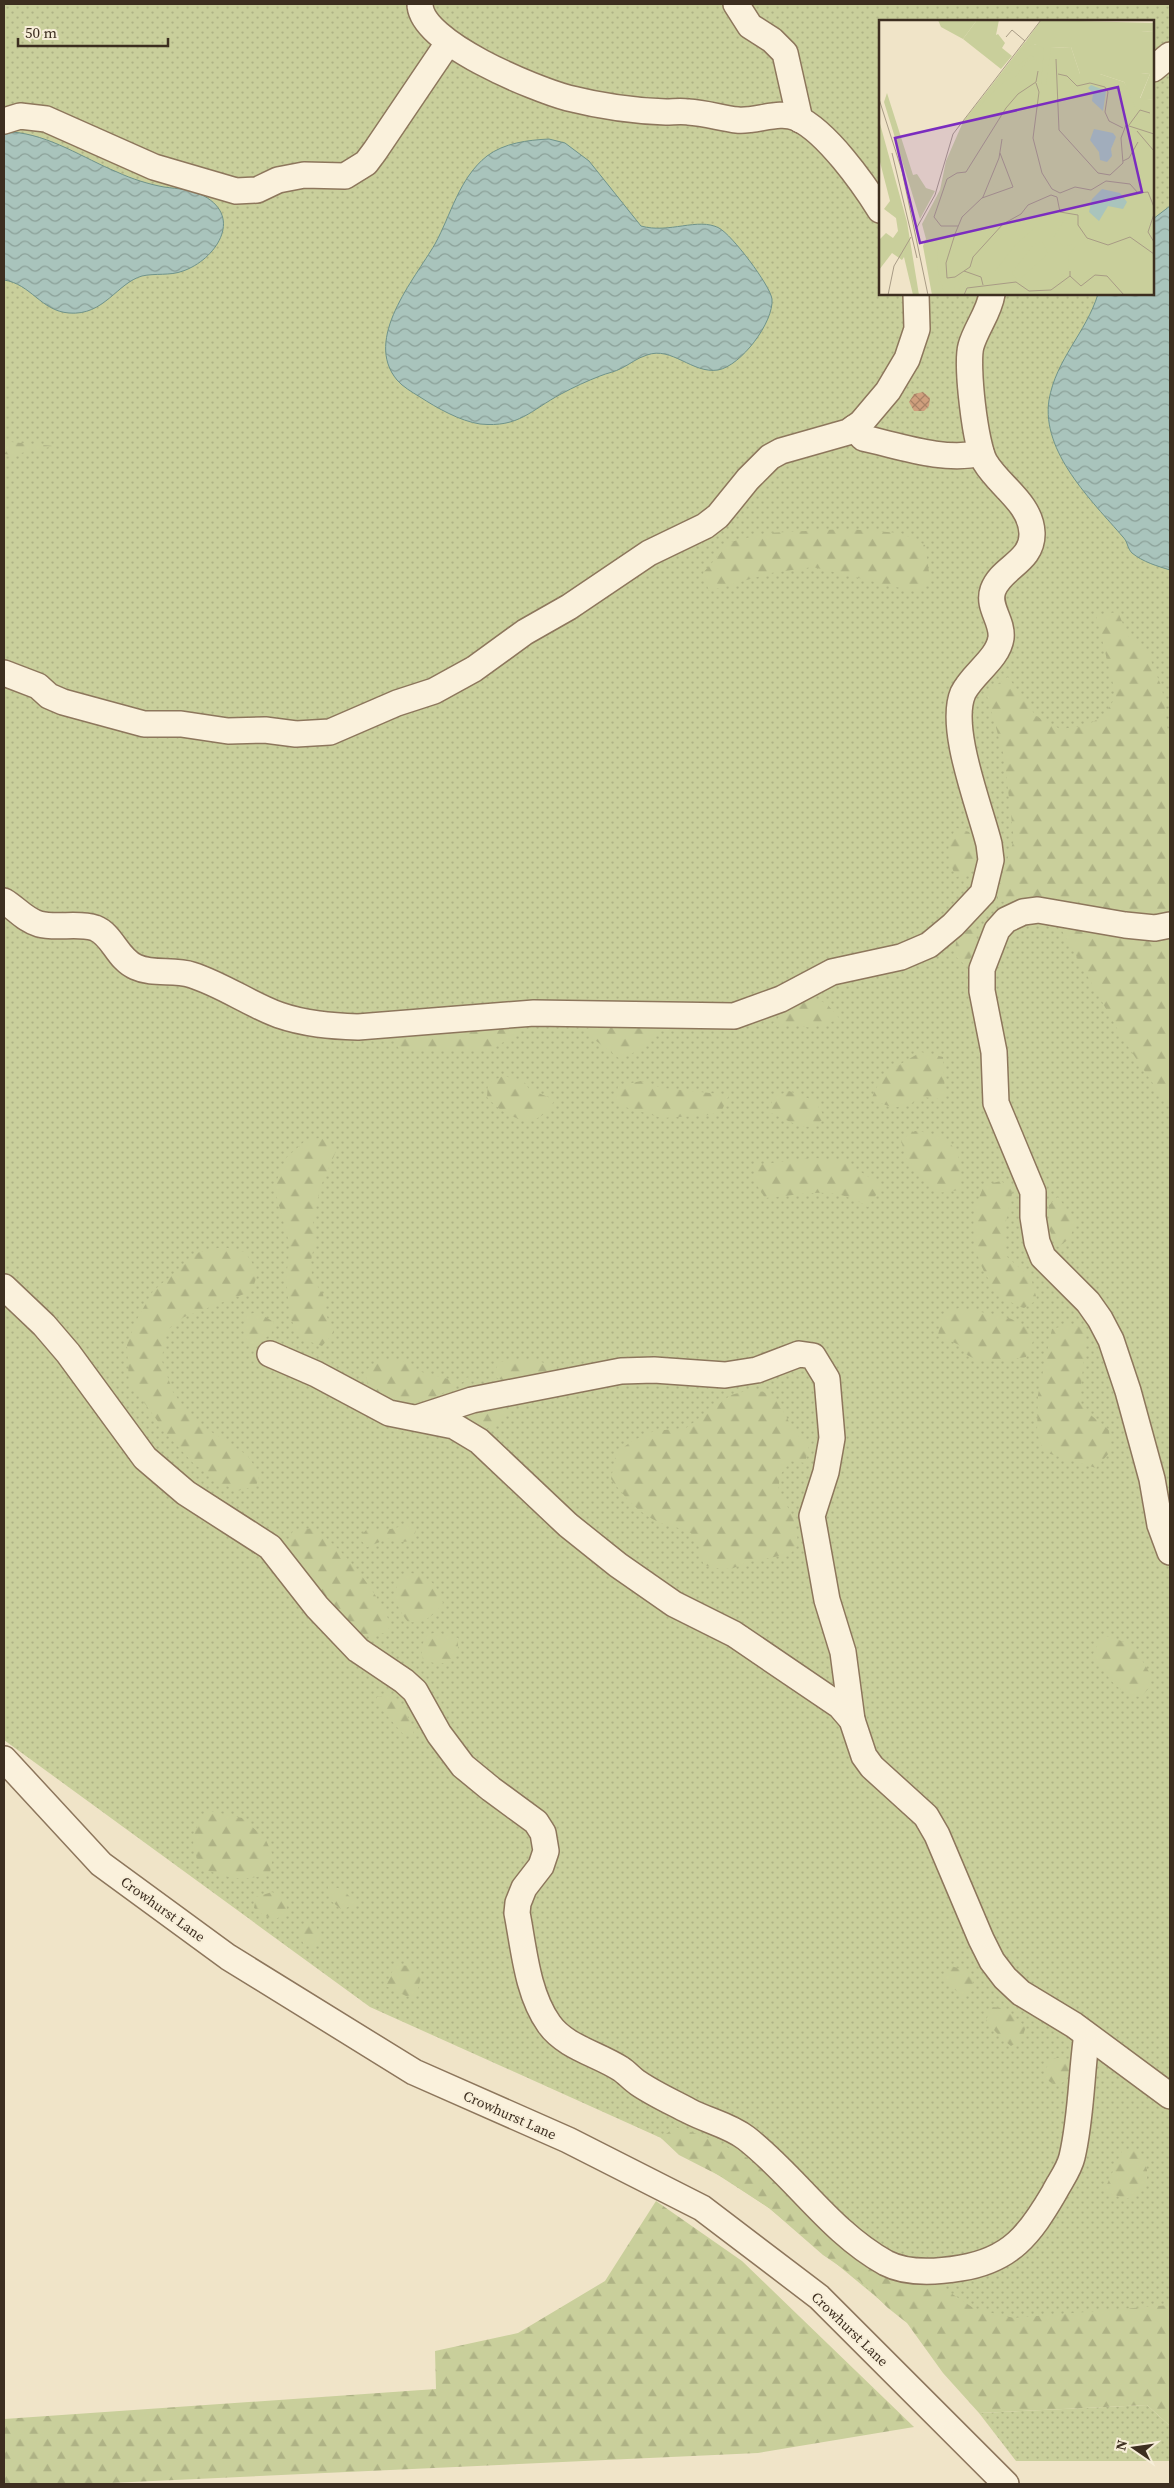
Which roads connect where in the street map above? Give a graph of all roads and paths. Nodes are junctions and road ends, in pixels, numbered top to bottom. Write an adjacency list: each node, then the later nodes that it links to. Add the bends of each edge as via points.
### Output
1 (420, 4): 3 (street, via 425,19)
2 (736, 4): 6 (street, via 750,26 785,53)
3 (448, 43): 6 (street, via 504,72 569,98 620,108 687,111 734,120 783,116); 7 (street, via 366,163 345,176 304,175 278,180 257,190 236,191 154,167 46,118 20,116)
4 (1170, 55): 5 (street)
5 (1154, 68)
6 (800, 120): 8 (street, via 837,153)
7 (4, 121)
8 (879, 208)
9 (916, 295): 11 (street, via 917,329 903,367 888,391)
10 (992, 295): 12 (street, via 970,349 971,390)
11 (854, 428): 12 (street, via 863,438 950,456); 13 (street, via 770,457 718,516 705,526 649,553 455,680 330,732 228,731 181,724 144,724 63,702 38,686)
12 (981, 453): 15 (street, via 1001,483 1020,503 1032,532 1031,546 1025,556 999,579 993,589 991,600 1000,628 999,645 972,678 960,700 959,729 991,860 983,893)
13 (4, 673)
14 (4, 901): 15 (street, via 37,923 84,925 97,929 122,958 136,967 202,978 278,1014 303,1022 358,1027 534,1013 734,1016 780,999 832,972 920,950)
15 (974, 904): 17 (street)
16 (1170, 925): 17 (street, via 1155,928 1125,925 1038,910 1023,912)
17 (1000, 926): 21 (street, via 988,948 982,969 982,991 994,1052 996,1103 1033,1192 1033,1217 1043,1257 1088,1302 1110,1340 1128,1391 1152,1479 1160,1525)
18 (4, 1287): 24 (street, via 68,1353 144,1458 186,1493 270,1547 317,1607 358,1650 415,1691 439,1734 463,1766 536,1822 546,1851 540,1866 524,1888 517,1913 533,1990 550,2026 653,2092 742,2135 776,2164 804,2196 879,2258 905,2269 950,2270 980,2265 997,2258 1029,2233 1071,2160)
19 (270, 1354): 20 (street, via 316,1374 389,1413)
20 (417, 1418): 22 (street, via 454,1426 479,1442 618,1565 674,1604 734,1634 811,1685 840,1706); 22 (street, via 472,1400 621,1371 725,1375 757,1370 799,1354 813,1356 827,1379 832,1438 828,1466 812,1516 827,1600 843,1652)
21 (1170, 1552)
22 (852, 1720): 25 (street, via 864,1756 872,1767 926,1816 937,1834 981,1939 1005,1978 1021,1993 1085,2032)
23 (4, 1759): 26 (street, Crowhurst Lane, via 101,1864 228,1956 414,2072 568,2140 702,2208 819,2297)
24 (1086, 2041)
25 (1170, 2096)
26 (1006, 2484)

